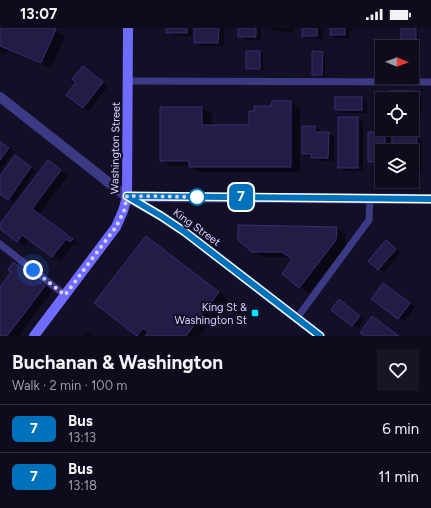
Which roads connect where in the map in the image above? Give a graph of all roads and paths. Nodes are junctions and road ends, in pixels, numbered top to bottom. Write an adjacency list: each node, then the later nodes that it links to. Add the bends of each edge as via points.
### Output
1 (128, 28): 2 (street, Washington Street)
2 (128, 81): 3 (lane); 5 (street, Washington Street)
3 (431, 82)
4 (0, 97): 5 (street, King Street)
5 (127, 196): 6 (street); 9 (street, Washington Street, via 124,211 116,227); 10 (street, King Street, via 185,232)
6 (370, 198): 7 (street); 10 (lane, via 369,220)
7 (431, 199)
8 (0, 244): 9 (lane)
9 (65, 295): 11 (street, Washington Street)
10 (297, 318): 12 (street, King Street)
11 (34, 336)
12 (320, 336)

